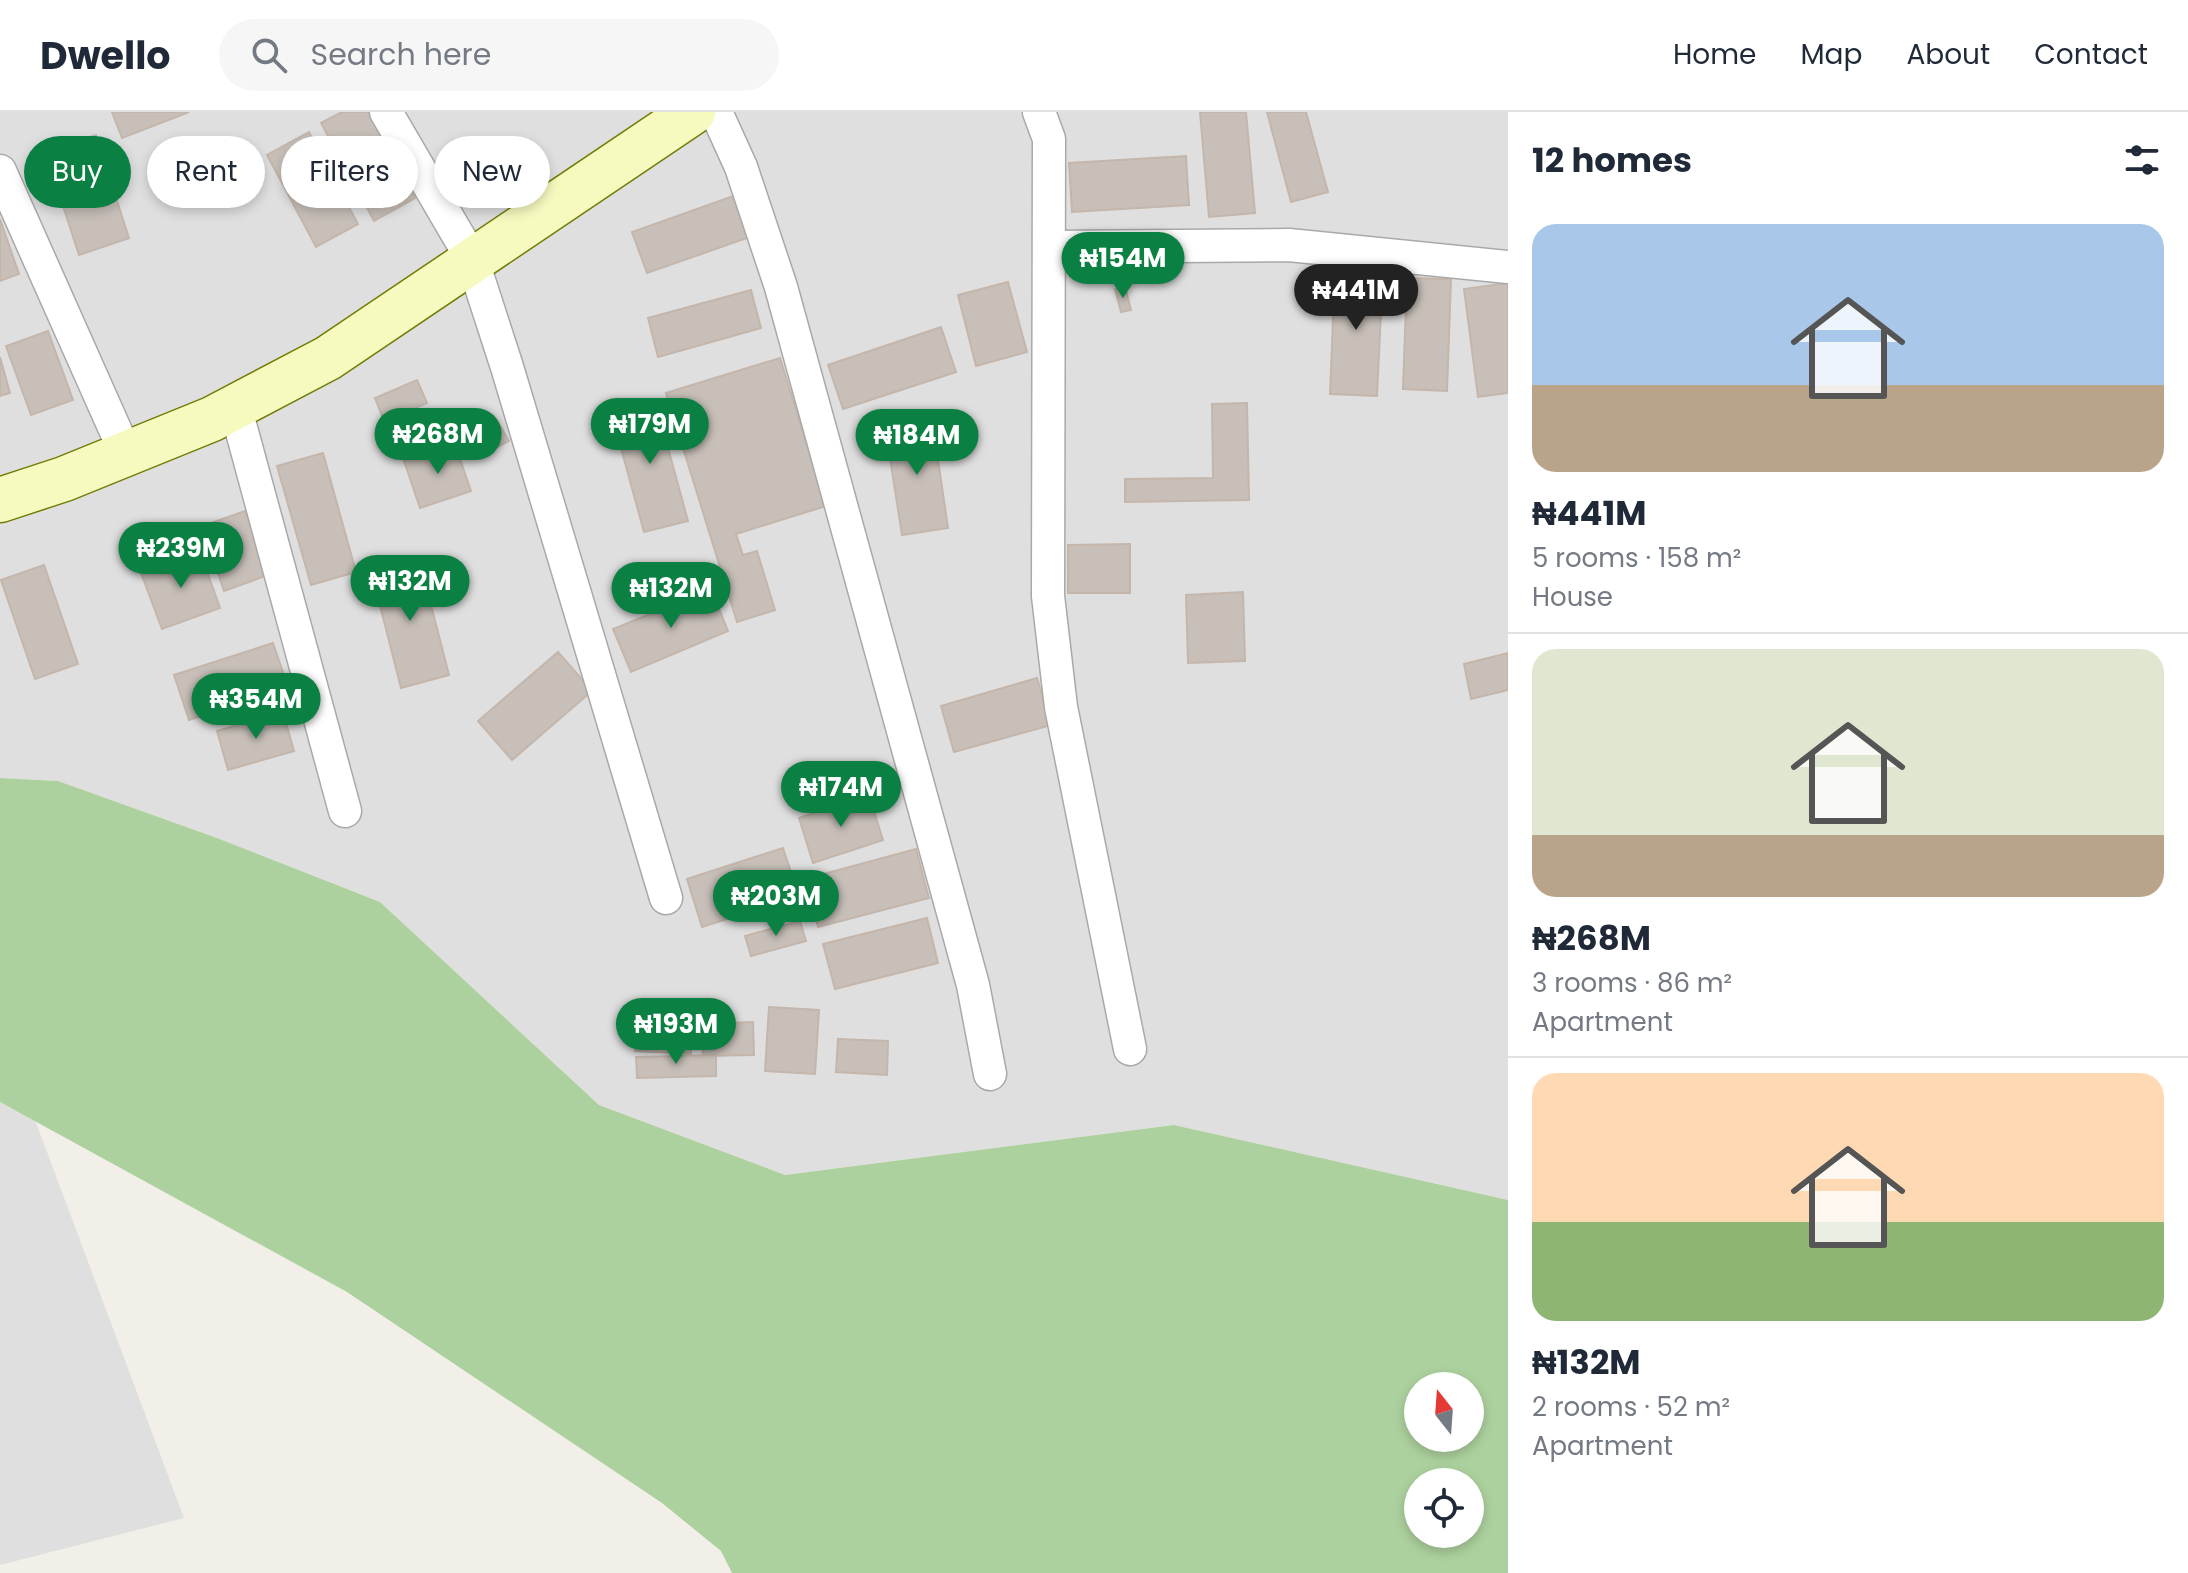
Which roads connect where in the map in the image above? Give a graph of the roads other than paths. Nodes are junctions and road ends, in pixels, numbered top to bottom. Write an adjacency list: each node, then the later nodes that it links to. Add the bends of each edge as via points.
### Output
1 (386, 112): 7 (street)
2 (693, 112): 7 (street)
3 (716, 112): 15 (street, via 741,167 781,287 973,985)
4 (1039, 112): 6 (street, via 1049,139)
5 (0, 171): 10 (street)
6 (1050, 247): 8 (street, via 1289,245); 14 (street, via 1048,596 1061,707)
7 (472, 259): 9 (street, via 328,358); 13 (street)
8 (1508, 267)
9 (235, 406): 10 (street); 12 (street)
10 (126, 454): 11 (street)
11 (0, 500)
12 (345, 811)
13 (666, 898)
14 (1130, 1049)
15 (990, 1074)

